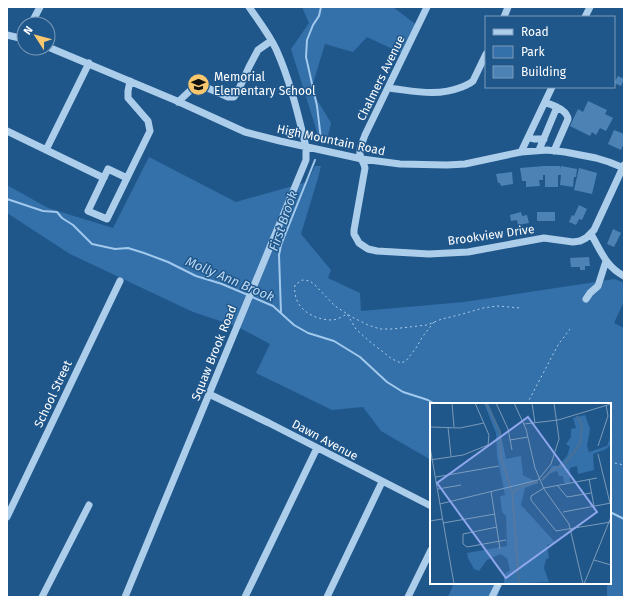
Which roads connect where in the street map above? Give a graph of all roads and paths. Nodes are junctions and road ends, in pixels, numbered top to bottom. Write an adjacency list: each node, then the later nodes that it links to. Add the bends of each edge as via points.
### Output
1 (40, 7): 5 (street)
2 (249, 7): 7 (street, Squaw Brook Road)
3 (427, 7): 12 (street, Chalmers Avenue)
4 (590, 7): 6 (street)
5 (35, 16)
6 (586, 16)
7 (272, 41): 14 (street, via 258,50 234,97 228,97 203,86 194,86); 20 (street, Squaw Brook Road, via 289,84)
8 (56, 50): 10 (street, High Mountain Road)
9 (485, 56): 12 (street, via 473,81 457,89 430,93)
10 (89, 63): 11 (street, High Mountain Road); 21 (street)
11 (130, 81): 14 (street, High Mountain Road); 28 (street, via 128,98 148,121 150,131)
12 (388, 88): 25 (street, Chalmers Avenue, via 365,135 360,152)
13 (552, 88): 15 (street)
14 (178, 102): 20 (street, High Mountain Road, via 245,132)
15 (545, 102): 16 (street); 18 (street)
16 (557, 107): 19 (street); 23 (street, via 565,112 568,119)
17 (7, 131): 21 (street)
18 (528, 137): 19 (street); 24 (street)
19 (544, 139): 22 (street)
20 (306, 147): 25 (street, High Mountain Road); 38 (street, Squaw Brook Road, via 306,160)
21 (46, 150): 27 (street)
22 (539, 150): 23 (street, High Mountain Road); 24 (street, High Mountain Road)
23 (554, 151): 26 (street, High Mountain Road, via 580,154)
24 (521, 152): 25 (street, High Mountain Road, via 465,164 447,165 400,164)
25 (362, 159): 29 (street, Brookview Drive, via 365,168 354,234 359,244 368,249 412,254 456,253 544,238 573,242)
26 (624, 167): 29 (street)
27 (104, 178): 28 (street, via 108,169); 28 (street, via 88,211 107,219)
28 (127, 178)
29 (591, 234): 30 (street)
30 (606, 261): 31 (street, via 617,273); 33 (street, via 598,286)
31 (624, 276)
32 (120, 281): 46 (street, School Street)
33 (586, 299)
34 (520, 308): 36 (path, via 483,308)
35 (347, 314): 35 (path, via 335,306 310,281 302,280 295,285 296,301 307,312 334,320); 36 (path, via 380,329 427,325); 36 (path, via 356,329 369,342 392,360 401,363 406,361)
36 (434, 322)
37 (570, 329): 39 (path, via 558,345)
38 (209, 394): 40 (street, Dawn Avenue); 50 (street, Squaw Brook Road)
39 (527, 403)
40 (317, 448): 43 (street, Dawn Avenue); 51 (street)
41 (611, 462): 42 (path)
42 (624, 465)
43 (382, 482): 45 (street, Dawn Avenue); 52 (street)
44 (89, 505): 49 (street)
45 (430, 506)
46 (7, 517)
47 (430, 552): 53 (street)
48 (498, 584): 54 (street)
49 (42, 597)
50 (125, 597)
51 (244, 597)
52 (327, 597)
53 (408, 597)
54 (492, 597)

